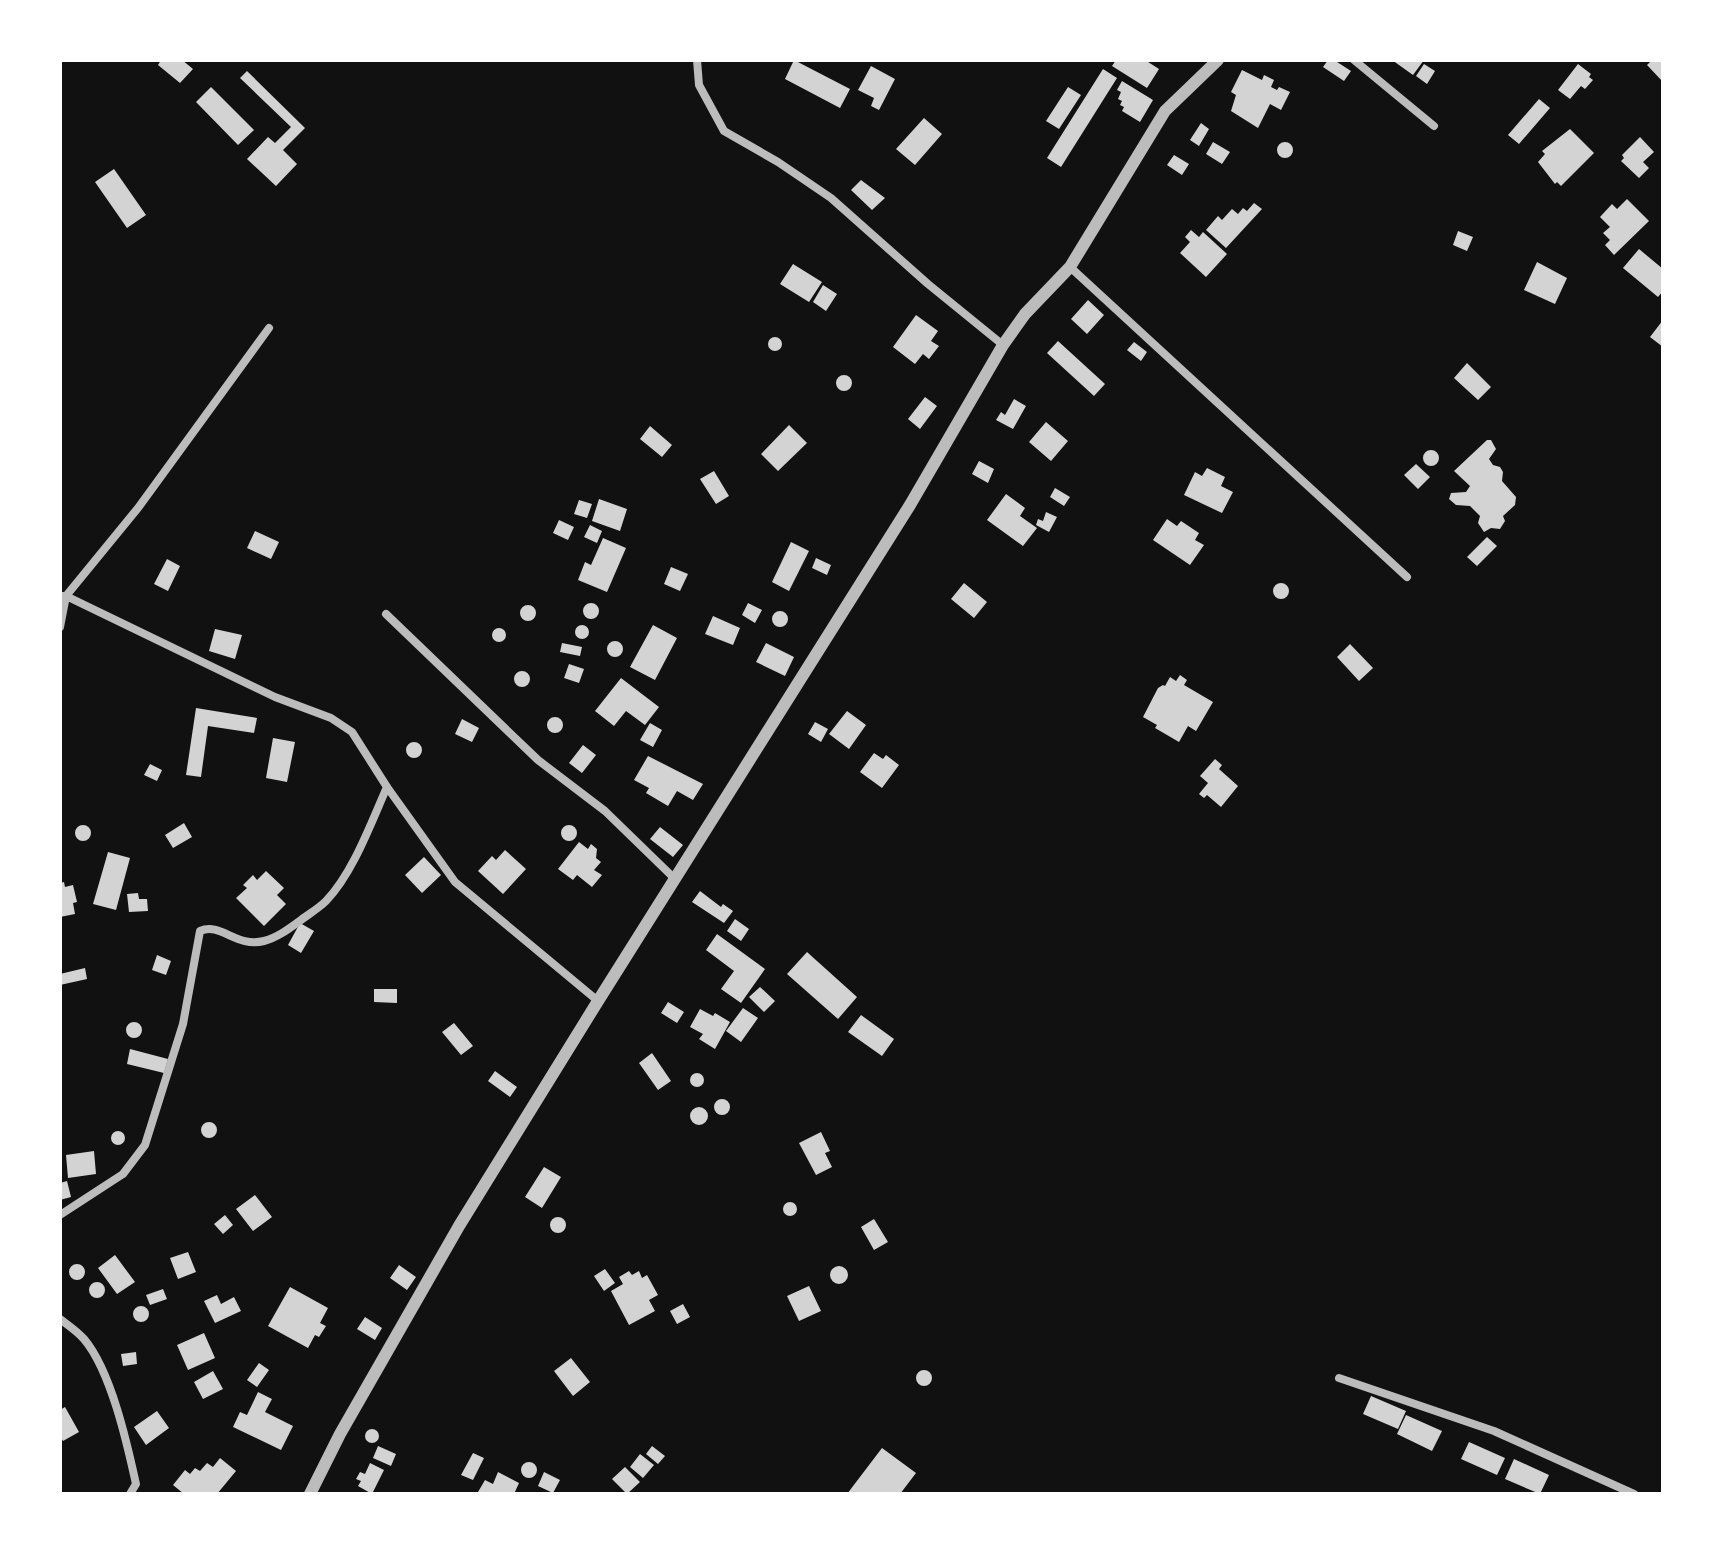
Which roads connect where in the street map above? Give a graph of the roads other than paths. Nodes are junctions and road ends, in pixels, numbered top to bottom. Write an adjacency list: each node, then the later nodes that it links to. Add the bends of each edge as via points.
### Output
1 (697, 60): 7 (street, via 699,85 724,131 831,198)
2 (1218, 60): 5 (street, via 1165,111)
3 (1354, 60): 4 (street)
4 (1434, 126)
5 (1070, 267): 7 (street); 8 (street)
6 (269, 328): 9 (street, via 138,508)
7 (1003, 345): 13 (street, via 910,505)
8 (1407, 577)
9 (63, 596): 11 (street); 12 (street, via 275,697 331,718 352,732)
10 (386, 614): 13 (street, via 538,760 605,811)
11 (60, 627)
12 (387, 787): 14 (street, via 455,882); 15 (street, via 357,854 316,909 264,941 242,943 218,930 200,931 183,1024 145,1145 123,1174)
13 (675, 879): 14 (street)
14 (598, 1001): 19 (street, via 459,1226)
15 (60, 1215)
16 (60, 1319): 18 (street, via 84,1339 103,1374 125,1431 136,1484)
17 (1339, 1378): 20 (street, via 1494,1431)
18 (130, 1494)
19 (310, 1494)
20 (1634, 1494)

